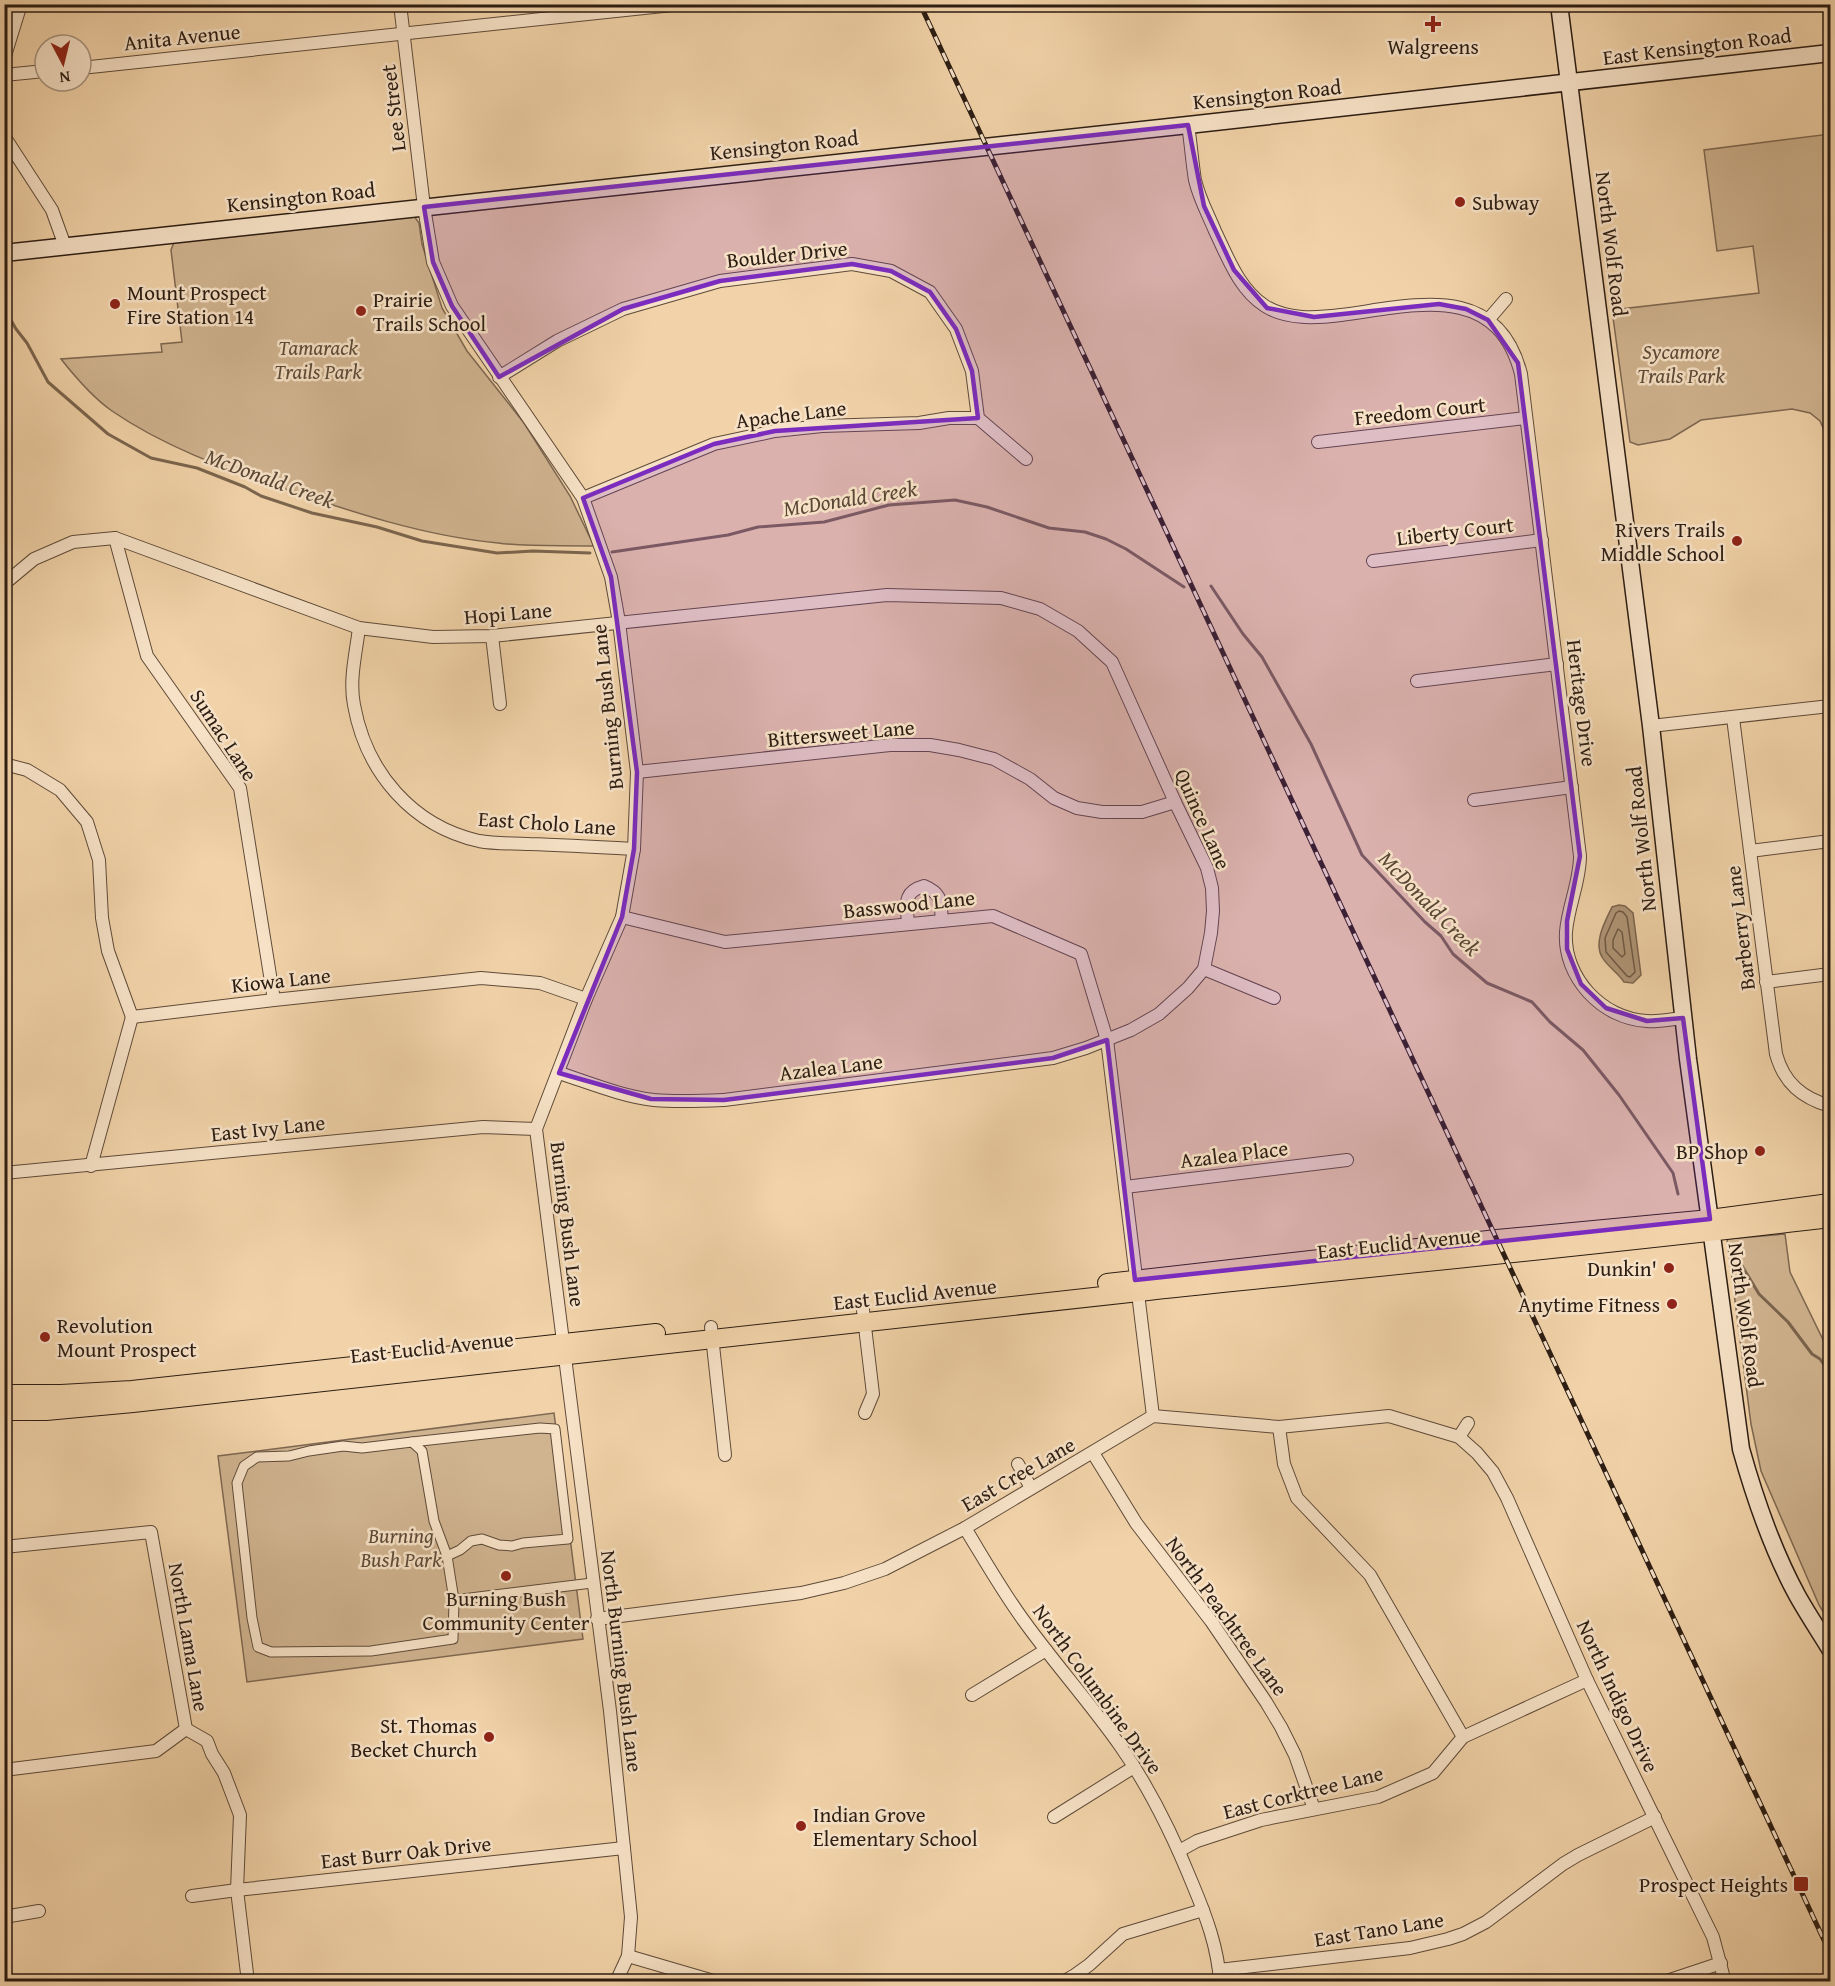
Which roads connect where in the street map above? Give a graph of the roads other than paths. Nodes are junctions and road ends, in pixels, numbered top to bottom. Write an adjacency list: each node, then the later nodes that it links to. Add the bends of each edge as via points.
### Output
1 (21, 4): 7 (street)
2 (400, 4): 5 (street, Lee Street)
3 (682, 4): 5 (street, Anita Avenue)
4 (1559, 4): 11 (main road, North Wolf Road)
5 (404, 34): 8 (street, Anita Avenue); 14 (street, Lee Street)
6 (1830, 53): 11 (main road, East Kensington Road)
7 (4, 58)
8 (93, 67)
9 (33, 72): 10 (street)
10 (4, 75)
11 (1569, 83): 12 (main road, Kensington Road); 38 (main road, North Wolf Road)
12 (1188, 126): 14 (main road, Kensington Road); 18 (street, Heritage Drive, via 1195,179 1204,206 1234,270 1264,313 1314,317 1439,304 1466,309)
13 (4, 136): 15 (street, via 52,210)
14 (424, 207): 15 (main road, Kensington Road); 19 (street, Burning Bush Lane, via 433,262 452,306)
15 (65, 246): 16 (main road, Kensington Road)
16 (4, 253)
17 (1506, 299): 18 (street)
18 (1488, 320): 21 (street, Heritage Drive, via 1502,334 1518,363)
19 (499, 377): 20 (street, Boulder Drive, via 557,341 623,309 720,281 852,264 891,271 930,292 956,329 972,371); 24 (street, Burning Bush Lane)
20 (978, 418): 23 (street); 24 (street, Apache Lane, via 775,431 714,444)
21 (1526, 418): 22 (street, Freedom Court); 26 (street, Heritage Drive)
22 (1318, 442)
23 (1026, 459)
24 (583, 498): 30 (street, Burning Bush Lane, via 611,577)
25 (115, 538): 28 (street, Hopi Lane, via 72,542 34,560); 31 (street, Hopi Lane); 55 (street, Sumac Lane, via 147,656 240,788)
26 (1542, 540): 27 (street, Liberty Court); 33 (street, Heritage Drive)
27 (1373, 561)
28 (4, 584)
29 (1040, 609): 30 (street, Hopi Lane, via 1000,598 887,595); 43 (street, Quince Lane, via 1078,631 1112,662)
30 (619, 622): 32 (street, Hopi Lane); 40 (street, Burning Bush Lane)
31 (359, 628): 32 (street, Hopi Lane, via 433,637); 45 (street, East Cholo Lane, via 352,675 353,704 362,737 376,767 397,795 421,816 450,832 481,841)
32 (492, 636): 35 (street)
33 (1557, 664): 34 (street); 41 (street, Heritage Drive)
34 (1417, 681)
35 (500, 704)
36 (1830, 706): 37 (street)
37 (1733, 718): 38 (street); 46 (street, Barberry Lane)
38 (1651, 726): 57 (main road, North Wolf Road)
39 (4, 764): 56 (street, via 27,770 60,790 87,822 99,860 108,951)
40 (637, 772): 43 (street, Bittersweet Lane, via 890,745 930,745 994,759 1054,798 1077,808 1142,812); 45 (street, Burning Bush Lane)
41 (1572, 787): 42 (street); 57 (street, Heritage Drive, via 1580,867 1566,935 1576,974 1596,1001 1626,1017 1647,1021)
42 (1474, 800)
43 (1175, 802): 50 (street, Quince Lane, via 1207,868 1212,888 1211,933)
44 (1830, 841): 46 (street)
45 (634, 849): 47 (street, Burning Bush Lane)
46 (1750, 851): 52 (street, Barberry Lane)
47 (622, 917): 49 (street, Basswood Lane, via 725,942); 54 (street, Burning Bush Lane)
48 (942, 921): 49 (street, Basswood Lane); 49 (street, via 940,896 924,886 915,888 908,896); 58 (street, Basswood Lane, via 993,916 1081,954)
49 (908, 924)
50 (1204, 969): 53 (street); 58 (street, via 1159,1014)
51 (1830, 974): 52 (street)
52 (1766, 982): 60 (street, Barberry Lane, via 1776,1054 1783,1074 1803,1095)
53 (1274, 998)
54 (586, 999): 55 (street, Kiowa Lane, via 540,983 481,978); 59 (street, Burning Bush Lane)
55 (274, 1000): 56 (street, Kiowa Lane)
56 (132, 1017): 63 (street)
57 (1683, 1018): 68 (main road, North Wolf Road)
58 (1107, 1040): 59 (street, Azalea Lane, via 1053,1058 724,1100 651,1099); 65 (street, Basswood Lane)
59 (559, 1073): 61 (street, Burning Bush Lane)
60 (1830, 1106)
61 (536, 1128): 63 (street, East Ivy Lane, via 483,1126); 72 (street, Burning Bush Lane)
62 (1347, 1160): 65 (street, Azalea Place)
63 (91, 1166): 64 (street, East Ivy Lane)
64 (4, 1173)
65 (1125, 1188): 69 (street, Basswood Lane)
66 (1830, 1203): 68 (main road, East Euclid Avenue)
67 (1830, 1218): 68 (main road, East Euclid Avenue)
68 (1711, 1226): 69 (main road, East Euclid Avenue, via 1497,1239); 91 (main road, North Wolf Road, via 1741,1449 1753,1492 1796,1595)
69 (1136, 1286): 70 (main road, East Euclid Avenue); 76 (street, Basswood Lane)
70 (863, 1317): 71 (main road, East Euclid Avenue); 75 (street, via 873,1394)
71 (712, 1333): 72 (main road, East Euclid Avenue); 82 (street)
72 (564, 1349): 73 (main road, East Euclid Avenue, via 132,1390); 74 (main road, East Euclid Avenue, via 80,1409); 88 (street, North Burning Bush Lane)
73 (4, 1394)
74 (4, 1411)
75 (865, 1413)
76 (1153, 1416): 78 (street); 81 (street, East Cree Lane)
77 (1468, 1423): 79 (street)
78 (1279, 1427): 79 (street, via 1389,1416); 96 (street, via 1284,1464 1297,1498 1370,1575)
79 (1459, 1437): 93 (street, North Indigo Drive, via 1493,1472 1503,1490)
80 (412, 1442): 87 (street, via 422,1451 434,1521); 87 (street, via 555,1429 568,1539 512,1546 482,1539 471,1541); 89 (street, via 362,1448 343,1446 256,1458 244,1466 237,1483 258,1647 271,1652 371,1651 453,1639)
81 (1093, 1453): 84 (street, East Cree Lane); 99 (street, North Peachtree Lane, via 1136,1523 1211,1621 1266,1702 1295,1755)
82 (725, 1455)
83 (1018, 1464): 84 (street)
84 (1031, 1488): 85 (street, East Cree Lane)
85 (965, 1528): 90 (street, East Cree Lane, via 885,1569 823,1588); 92 (street, North Columbine Drive)
86 (4, 1547): 95 (street, North Lama Lane, via 151,1532)
87 (447, 1556): 89 (street)
88 (592, 1583): 89 (street); 90 (street, North Burning Bush Lane)
89 (454, 1600)
90 (597, 1619): 102 (street, North Burning Bush Lane)
91 (1830, 1649)
92 (1046, 1650): 94 (street); 97 (street, North Columbine Drive)
93 (1587, 1680): 96 (street, East Corktree Lane); 101 (street, North Indigo Drive)
94 (972, 1695)
95 (186, 1729): 98 (street, via 156,1751); 104 (street, North Lama Lane, via 207,1741 240,1815)
96 (1463, 1737): 99 (street, East Corktree Lane, via 1433,1773 1378,1797)
97 (1134, 1767): 100 (street); 103 (street, North Columbine Drive)
98 (4, 1770)
99 (1314, 1809): 103 (street, East Corktree Lane, via 1235,1827)
100 (1054, 1817)
101 (1655, 1817): 110 (street, North Indigo Drive, via 1713,1937); 112 (street, East Tano Lane, via 1571,1859 1498,1914 1463,1934 1410,1948)
102 (624, 1848): 104 (street, East Burr Oak Drive); 109 (street, North Burning Bush Lane, via 632,1917)
103 (1179, 1851): 106 (street, North Columbine Drive)
104 (237, 1890): 105 (street, East Burr Oak Drive); 113 (street, North Lama Lane)
105 (192, 1896)
106 (1203, 1910): 111 (street, via 1123,1934); 112 (street, North Columbine Drive)
107 (39, 1911): 108 (street)
108 (4, 1917)
109 (628, 1956): 114 (street, North Burning Bush Lane); 115 (street)
110 (1721, 1963): 118 (street); 119 (street, North Indigo Drive)
111 (1089, 1965): 116 (street); 117 (street)
112 (1219, 1976)
113 (248, 1982)
114 (616, 1982)
115 (717, 1982)
116 (1063, 1982)
117 (1083, 1982)
118 (1664, 1982)
119 (1725, 1982)

